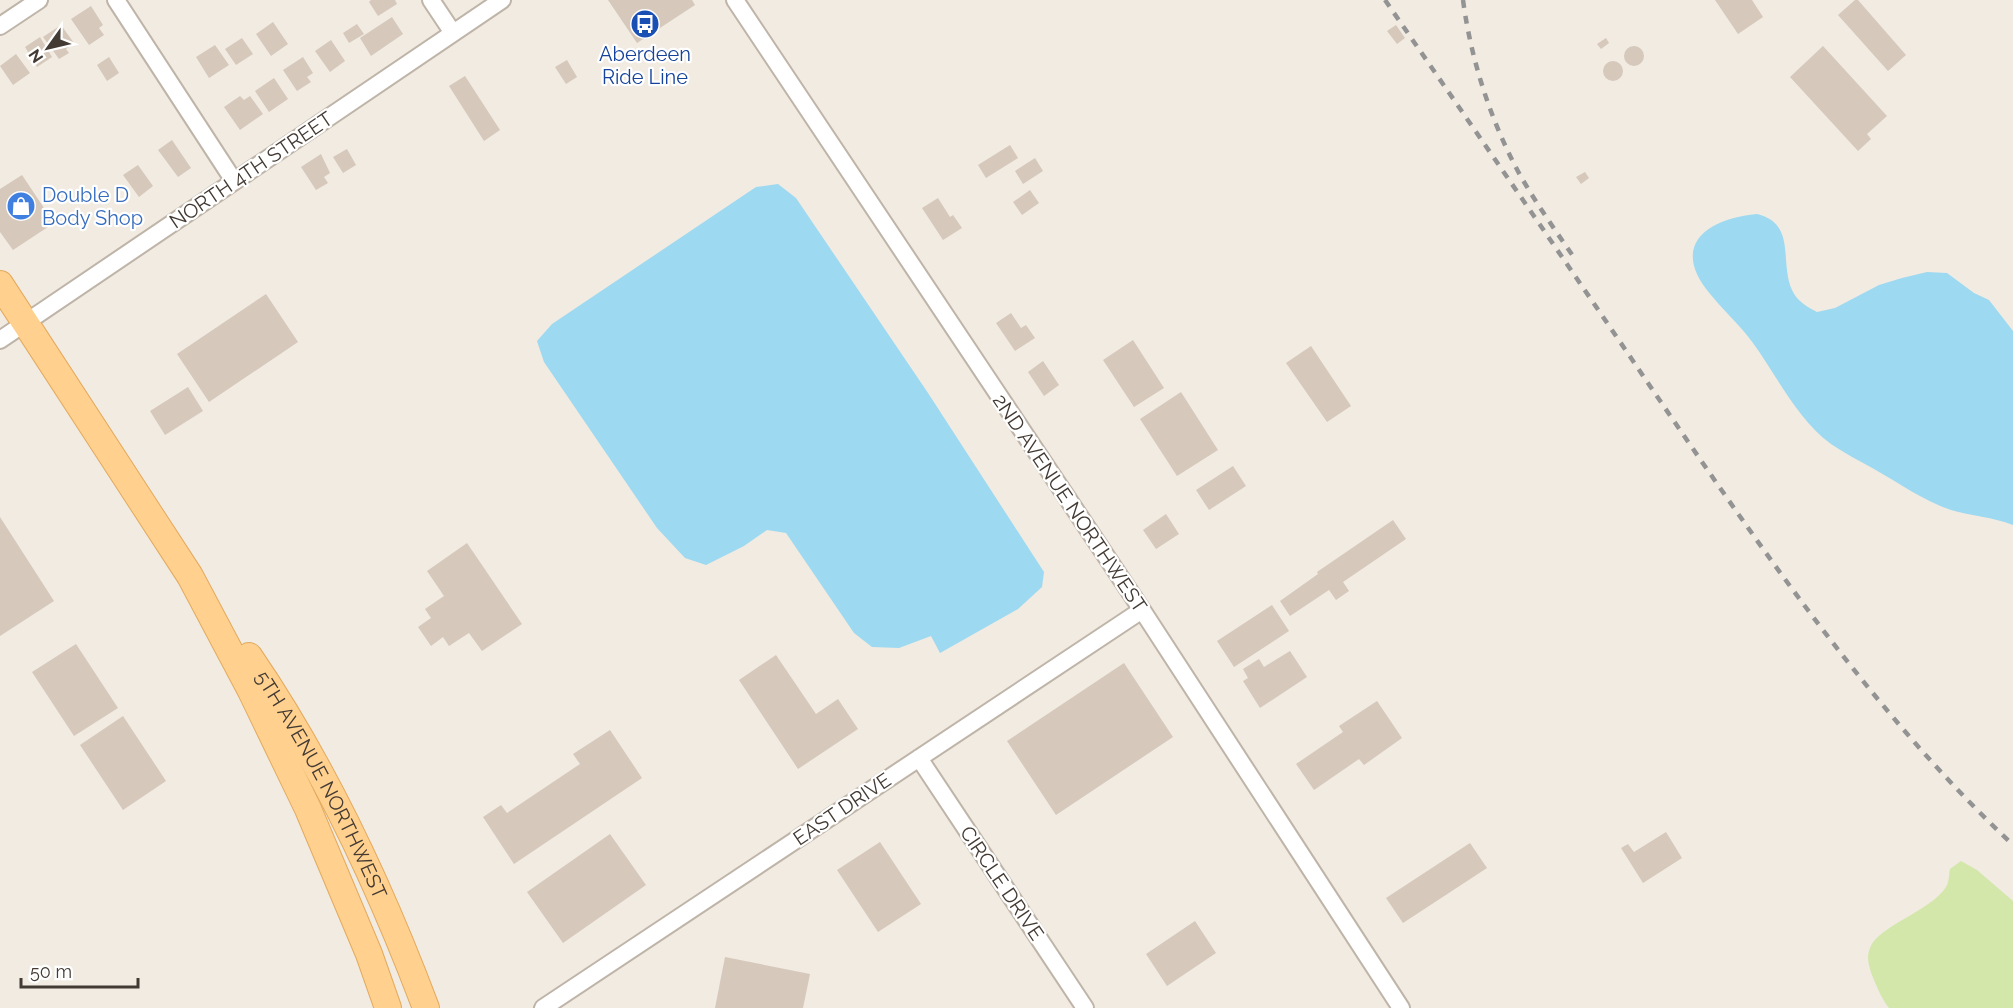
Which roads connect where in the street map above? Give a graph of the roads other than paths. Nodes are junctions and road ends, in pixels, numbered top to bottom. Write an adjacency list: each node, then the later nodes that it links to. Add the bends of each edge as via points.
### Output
1 (39, 0): 6 (street)
2 (116, 0): 8 (street)
3 (431, 0): 7 (street)
4 (502, 0): 7 (street, NORTH 4TH STREET)
5 (735, 0): 13 (street, 2ND AVENUE NORTHWEST)
6 (0, 26)
7 (453, 33): 8 (street, NORTH 4TH STREET)
8 (234, 181): 10 (street, NORTH 4TH STREET)
9 (0, 284): 10 (main road, 5TH AVENUE NORTHWEST)
10 (26, 323): 11 (street, NORTH 4TH STREET); 12 (main road, 5TH AVENUE NORTHWEST)
11 (0, 340)
12 (190, 576): 15 (main road, 5TH AVENUE NORTHWEST, via 308,809); 16 (main road, 5TH AVENUE NORTHWEST, via 237,638 299,735 372,878)
13 (1142, 610): 14 (street, EAST DRIVE); 19 (street, 2ND AVENUE NORTHWEST)
14 (919, 758): 17 (street, EAST DRIVE); 18 (street, CIRCLE DRIVE)
15 (388, 1008)
16 (426, 1008)
17 (543, 1008)
18 (1085, 1008)
19 (1401, 1008)

